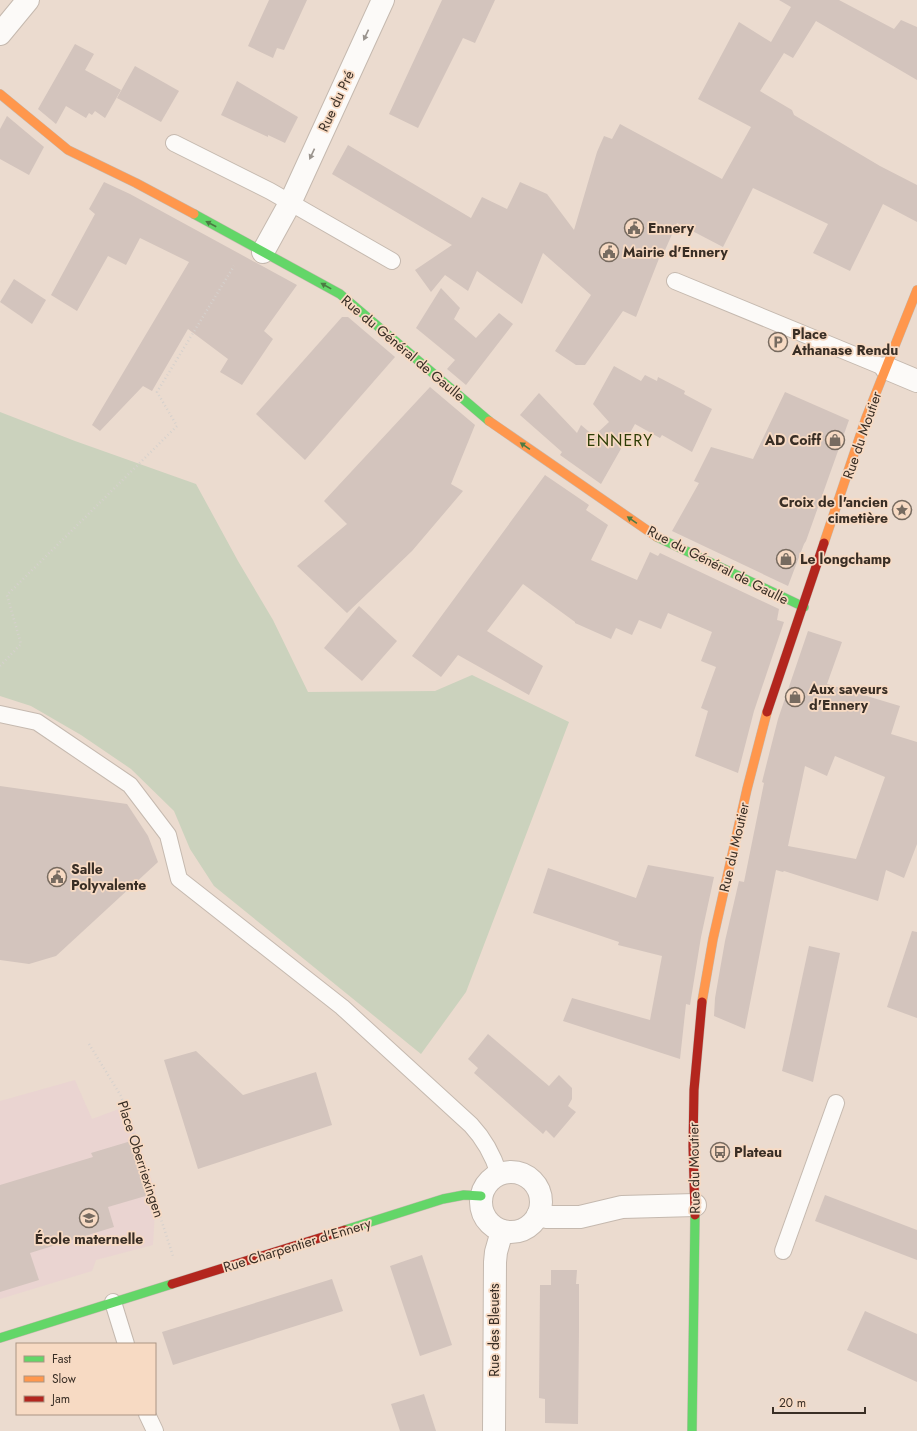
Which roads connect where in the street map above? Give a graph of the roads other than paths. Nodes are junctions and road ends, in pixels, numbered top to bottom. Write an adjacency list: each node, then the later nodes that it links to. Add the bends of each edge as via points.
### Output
1 (28, 0): 3 (street)
2 (382, 0): 6 (street, Rue du Pré, one-way to 6)
3 (0, 34)
4 (0, 94): 7 (street, Rue du Général de Gaulle, one-way to 4, via 136,183 68,150)
5 (174, 143): 6 (lane)
6 (290, 203): 7 (street, Rue du Pré); 8 (lane)
7 (255, 248): 13 (street, Rue du Général de Gaulle, one-way to 7, via 661,540 494,425 340,294)
8 (392, 261)
9 (675, 281): 11 (lane)
10 (917, 290): 11 (street, Rue du Moutier)
11 (886, 368): 12 (street); 13 (street, Rue du Moutier, via 866,418)
12 (917, 381)
13 (804, 607): 18 (street, Rue du Moutier, via 766,715 713,939 703,996 694,1090)
14 (0, 714): 16 (lane, via 37,722 130,785 168,835 178,879 342,1007 471,1125 490,1151)
15 (836, 1103): 21 (lane)
16 (499, 1174): 17 (street, via 485,1186); 19 (street, via 517,1173 530,1179 540,1198)
17 (481, 1196): 20 (street, via 481,1207 486,1220 491,1226); 22 (street, Rue Charpentier d'Ennery, via 464,1195 443,1199)
18 (694, 1205): 19 (street, via 622,1207 580,1217); 28 (street, Rue du Moutier)
19 (538, 1215): 20 (street, via 526,1228 511,1232)
20 (502, 1231): 27 (street, Rue des Bleuets, via 495,1262)
21 (783, 1251)
22 (113, 1302): 23 (street, Rue Charpentier d'Ennery); 24 (lane)
23 (0, 1338)
24 (126, 1343)
25 (147, 1415): 26 (lane)
26 (155, 1431)
27 (494, 1431)
28 (692, 1431)

